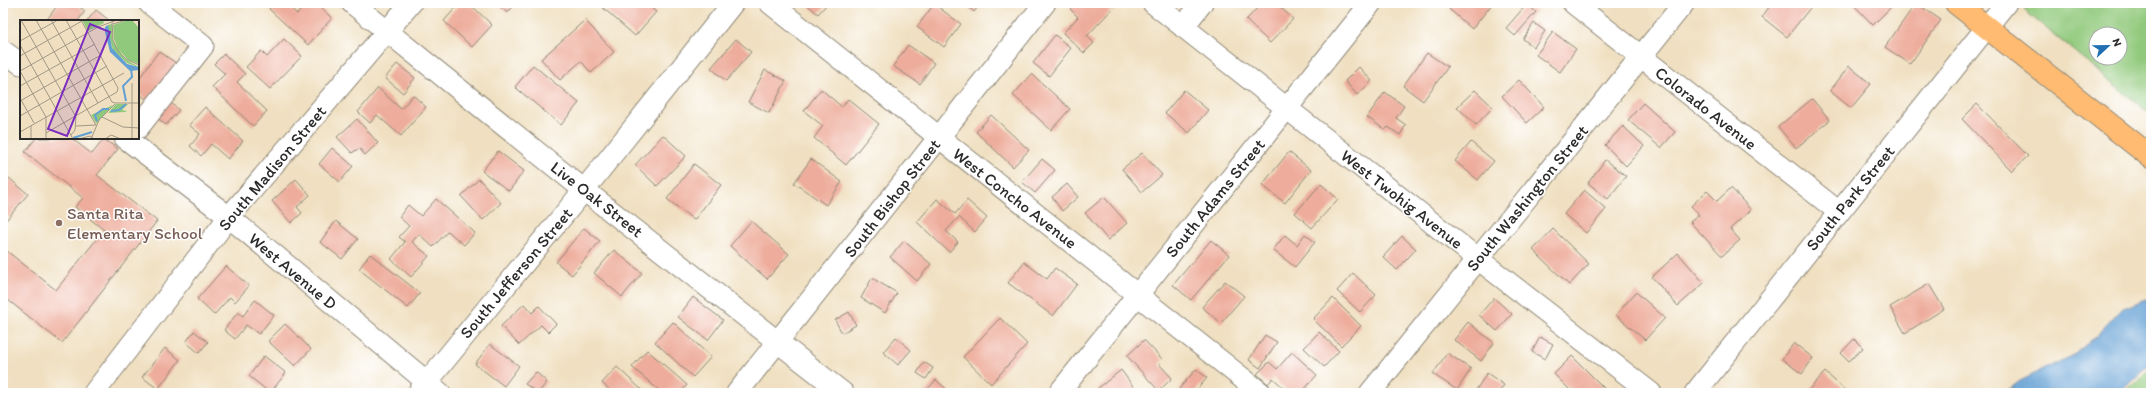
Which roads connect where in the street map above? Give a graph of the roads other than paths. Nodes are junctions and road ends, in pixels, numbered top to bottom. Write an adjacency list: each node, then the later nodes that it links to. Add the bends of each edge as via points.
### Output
1 (149, 3): 21 (street, via 203,46)
2 (352, 3): 16 (street, Live Oak Street)
3 (411, 3): 16 (street, South Madison Street)
4 (733, 3): 25 (street, South Jefferson Street)
5 (770, 3): 22 (street, West Concho Avenue)
6 (1045, 3): 22 (street, South Bishop Street)
7 (1153, 3): 14 (street, West Twohig Avenue)
8 (1202, 3): 14 (street)
9 (1371, 3): 20 (street, South Adams Street)
10 (1573, 3): 18 (street, Colorado Avenue)
11 (1684, 3): 18 (street, South Washington Street)
12 (1956, 3): 15 (main road)
13 (2006, 3): 15 (street, South Park Street)
14 (1183, 27): 20 (street, West Twohig Avenue)
15 (1986, 28): 24 (main road); 26 (street, South Park Street)
16 (389, 31): 25 (street, Live Oak Street); 27 (street, South Madison Street)
17 (3, 51): 19 (street)
18 (1641, 57): 26 (street, Colorado Avenue); 28 (street, South Washington Street)
19 (20, 63)
20 (1288, 108): 28 (street, West Twohig Avenue); 29 (street, South Adams Street)
21 (139, 125)
22 (940, 138): 29 (street, West Concho Avenue); 30 (street, South Bishop Street)
23 (134, 139): 27 (street, West Avenue D)
24 (2151, 157)
25 (584, 190): 30 (street, Live Oak Street); 31 (street, South Jefferson Street)
26 (1839, 212): 39 (street, South Park Street)
27 (229, 217): 31 (street, West Avenue D); 32 (street, South Madison Street)
28 (1478, 259): 37 (street, South Washington Street); 38 (street, West Twohig Avenue)
29 (1138, 295): 35 (street, South Adams Street); 36 (street, West Concho Avenue)
30 (779, 341): 33 (street, South Bishop Street); 34 (street, Live Oak Street)
31 (428, 389)
32 (94, 393)
33 (737, 393)
34 (843, 393)
35 (1059, 393)
36 (1261, 393)
37 (1370, 393)
38 (1651, 393)
39 (1695, 393)

